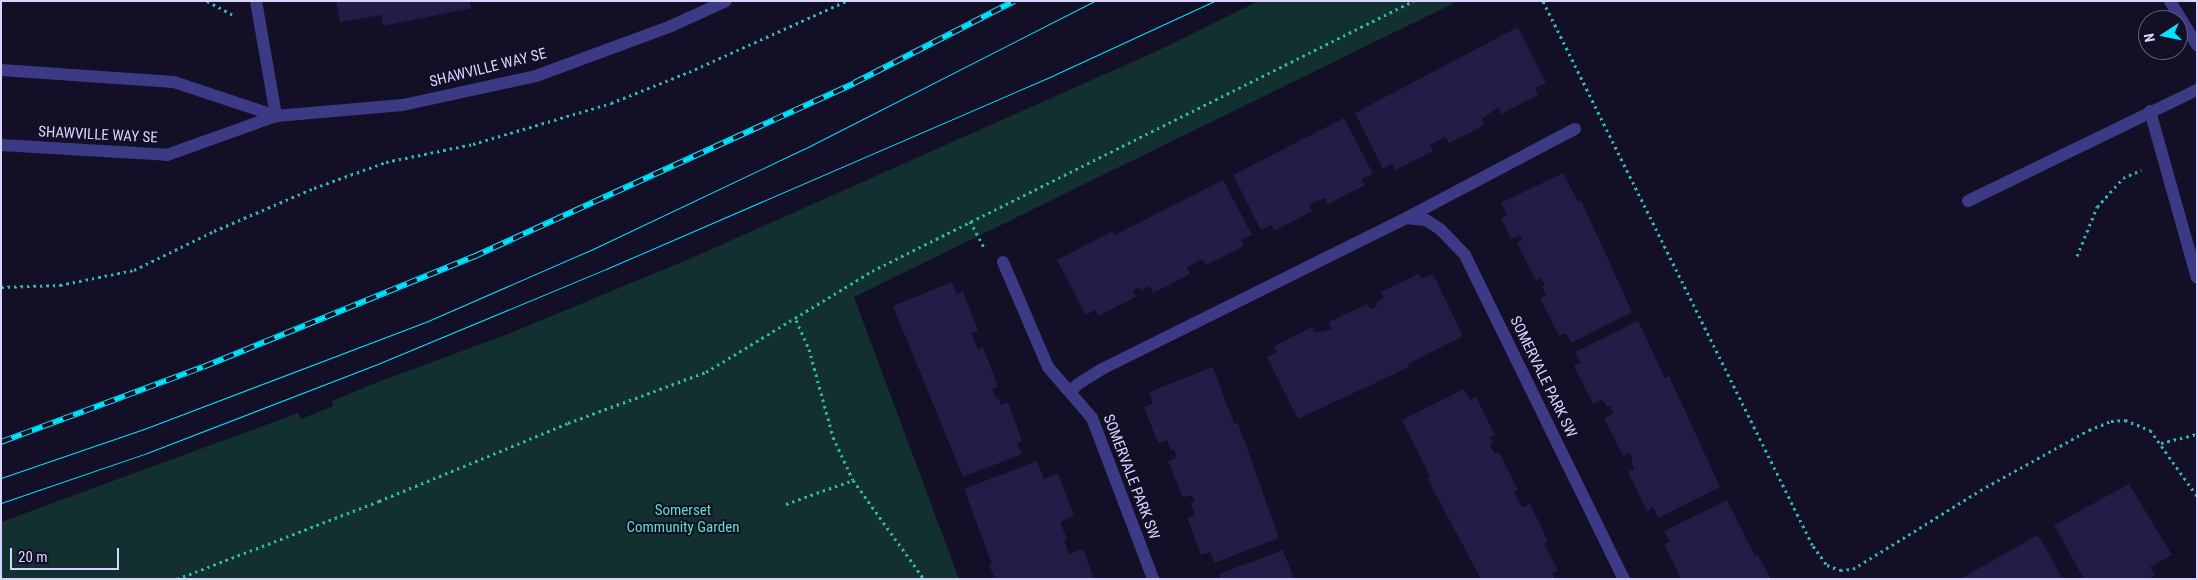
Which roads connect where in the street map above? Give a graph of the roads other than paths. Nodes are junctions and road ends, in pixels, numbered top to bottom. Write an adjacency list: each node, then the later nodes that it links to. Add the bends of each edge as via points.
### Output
1 (256, 1): 8 (street)
2 (726, 1): 8 (street, SHAWVILLE WAY SE, via 671,26 536,76 403,105)
3 (2170, 1): 4 (street)
4 (2197, 45)
5 (1, 70): 8 (street, SHAWVILLE WAY SE, via 174,82)
6 (2197, 90): 7 (street)
7 (2150, 111): 11 (street); 14 (street)
8 (276, 116): 10 (street, SHAWVILLE WAY SE, via 167,155)
9 (1575, 129): 12 (street)
10 (1, 145)
11 (1968, 201)
12 (1406, 218): 15 (street, via 1102,370); 17 (street, SOMERVALE PARK SW, via 1426,220 1440,228 1465,255)
13 (1003, 262): 15 (street, SOMERVALE PARK SW, via 1048,367)
14 (2197, 278)
15 (1070, 392): 16 (street, SOMERVALE PARK SW, via 1092,418)
16 (1153, 579)
17 (1624, 579)

